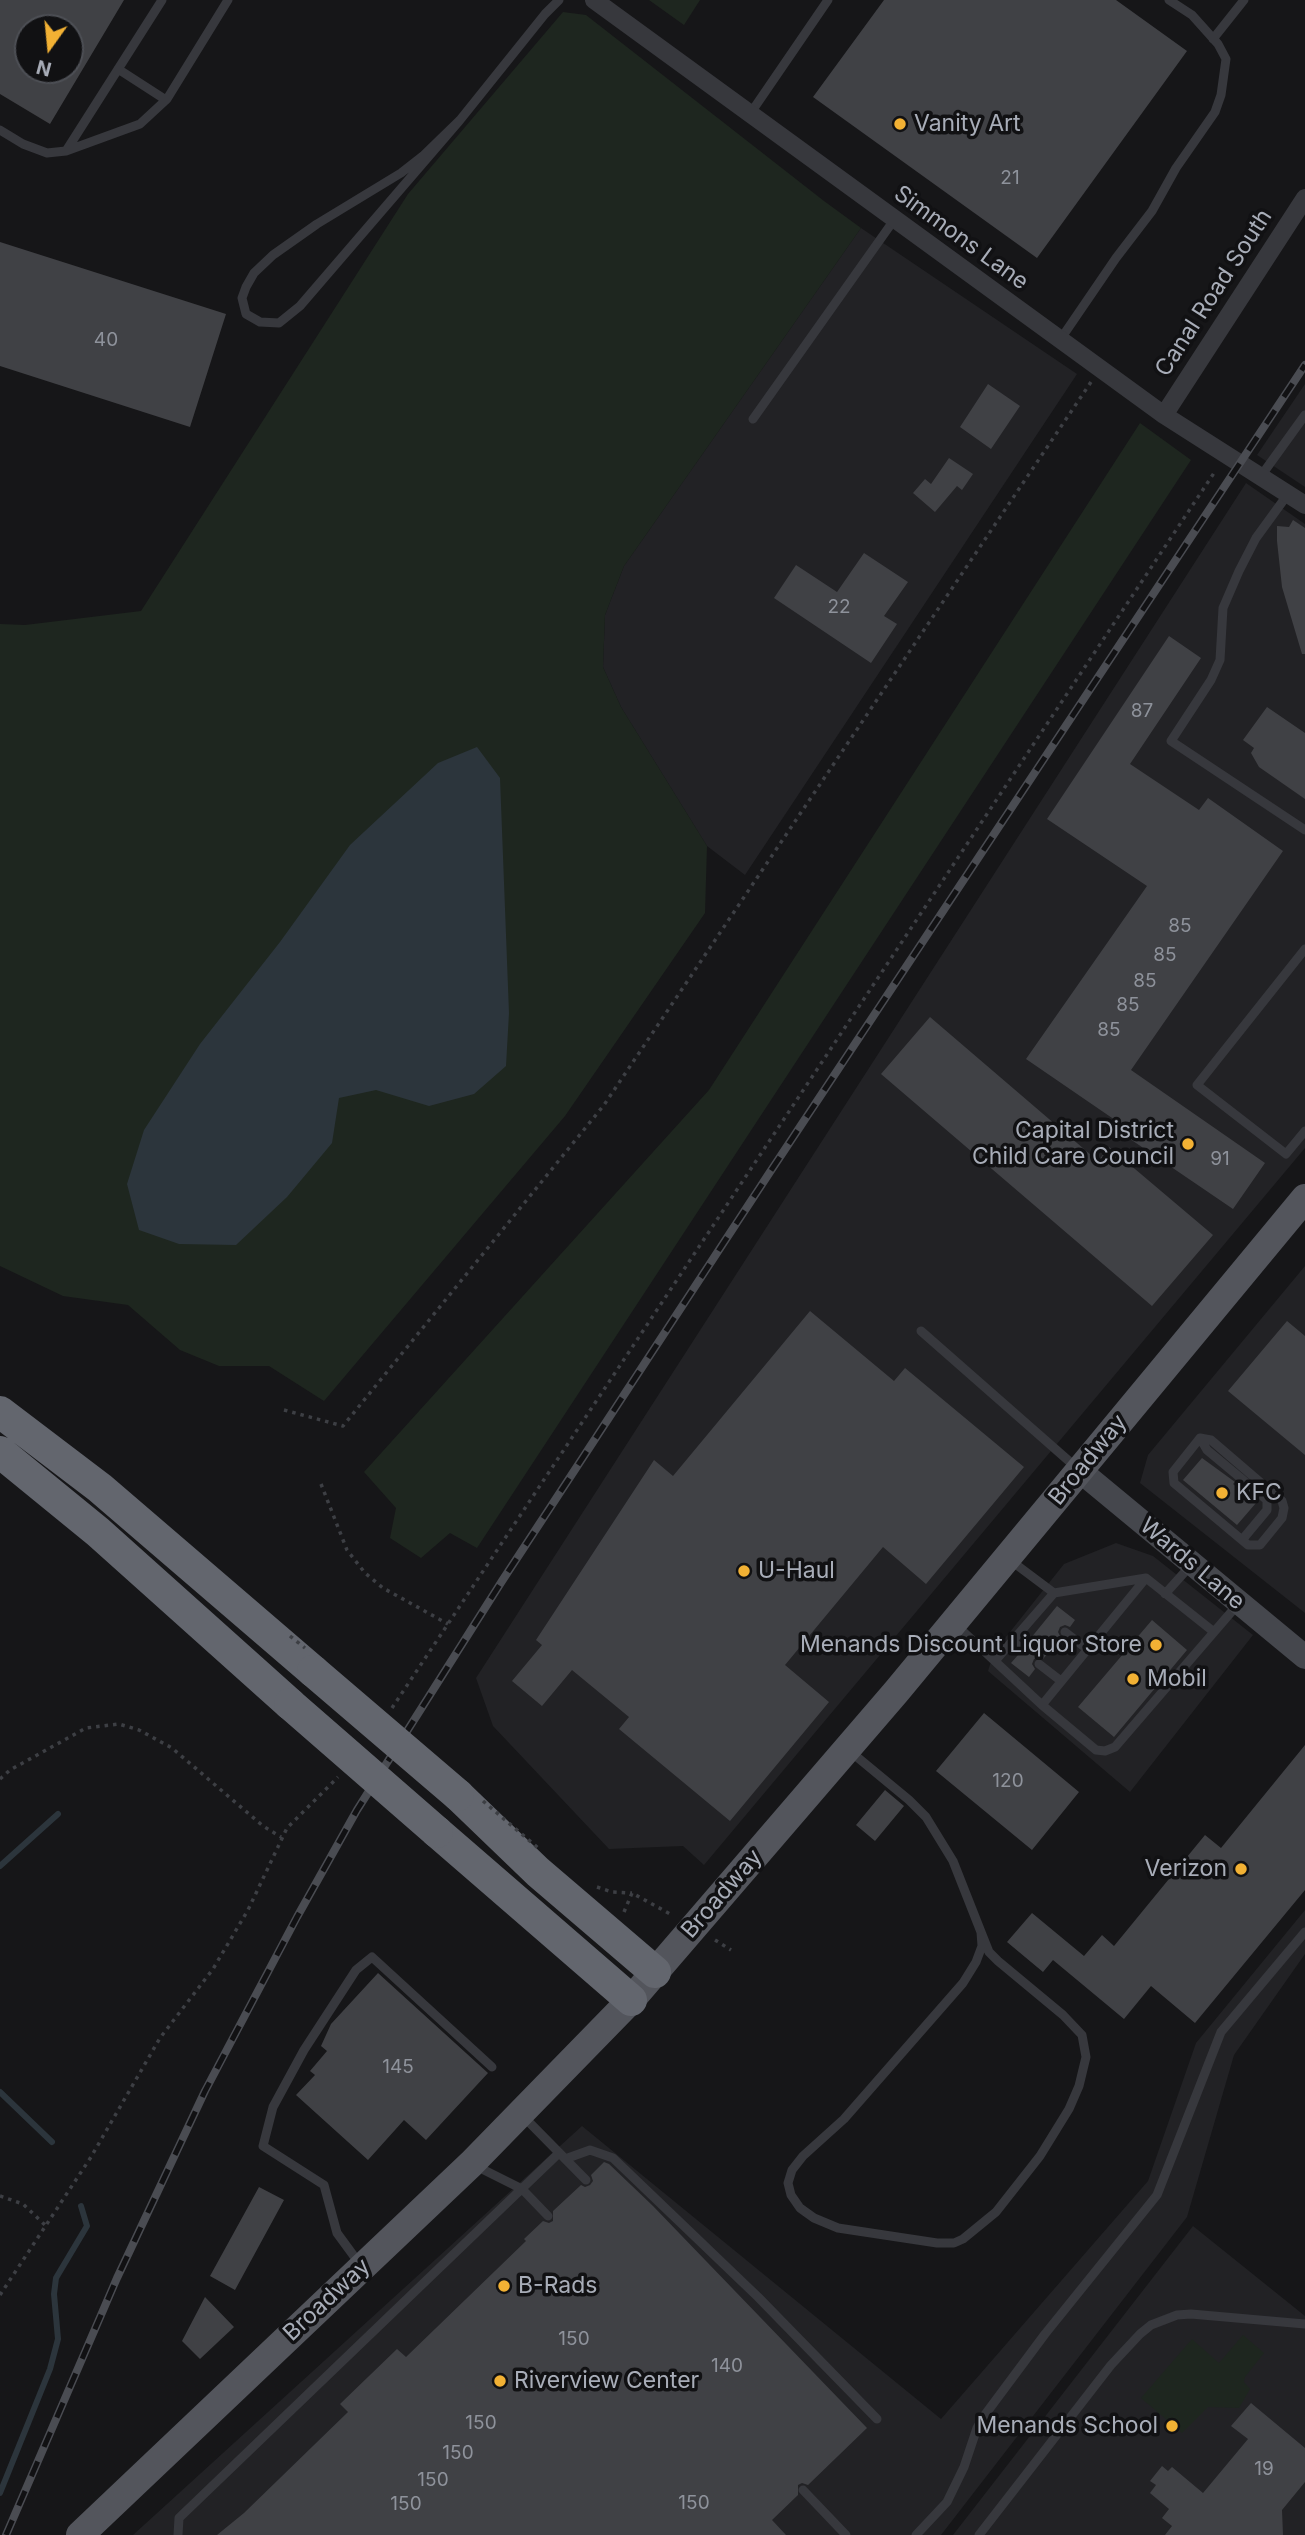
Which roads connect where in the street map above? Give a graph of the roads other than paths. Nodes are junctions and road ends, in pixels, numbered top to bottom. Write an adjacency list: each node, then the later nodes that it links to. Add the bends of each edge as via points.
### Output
1 (162, 0): 9 (lane)
2 (228, 0): 10 (lane)
3 (559, 0): 12 (lane)
4 (594, 0): 11 (street, Simmons Lane)
5 (828, 0): 11 (lane)
6 (1169, 0): 8 (lane, via 1192,15)
7 (1244, 0): 8 (lane)
8 (1213, 38): 17 (lane, via 1226,59 1215,112 1175,168 1152,211)
9 (118, 69): 10 (lane); 14 (lane)
10 (166, 100): 14 (lane, via 140,124)
11 (750, 114): 16 (street, Simmons Lane)
12 (460, 120): 12 (lane, via 401,173 273,255 246,287 242,298 246,314 270,324 294,312)
13 (0, 130): 14 (lane, via 47,153)
14 (65, 151)
15 (1305, 198): 18 (street, Canal Road South)
16 (894, 219): 17 (street, Simmons Lane); 20 (lane)
17 (1060, 340): 18 (street, Simmons Lane)
18 (1164, 415): 21 (street, Simmons Lane)
19 (1305, 415): 21 (lane)
20 (753, 419)
21 (1261, 476): 22 (street, Simmons Lane)
22 (1288, 494): 23 (street, Simmons Lane); 24 (lane, via 1238,571 1223,608 1220,660 1171,741)
23 (1305, 505)
24 (1305, 830)
25 (1305, 949): 26 (lane, via 1198,1085 1286,1154)
26 (1305, 1131)
27 (1305, 1198): 32 (main road, Broadway)
28 (921, 1331): 32 (lane)
29 (0, 1412): 56 (highway, bridge, via 100,1488 458,1795)
30 (1200, 1438): 33 (lane, via 1207,1450 1268,1502 1267,1510); 33 (lane, via 1173,1472 1174,1483); 33 (lane, via 1211,1440 1284,1504 1282,1518 1262,1544 1251,1546)
31 (0, 1452): 57 (highway, bridge, via 98,1532)
32 (1079, 1470): 34 (main road, Broadway); 35 (street, Wards Lane)
33 (1242, 1540)
34 (1007, 1559): 37 (lane); 42 (main road, Broadway)
35 (1192, 1564): 38 (lane); 39 (street, Wards Lane)
36 (1146, 1578): 37 (lane); 38 (lane); 47 (lane)
37 (1054, 1592): 40 (lane)
38 (1166, 1594): 44 (lane)
39 (1239, 1603): 44 (lane); 48 (street, Wards Lane)
40 (1039, 1610): 41 (lane); 45 (lane)
41 (1048, 1617)
42 (954, 1623): 49 (lane); 53 (main road, Broadway)
43 (1066, 1632): 47 (lane)
44 (1214, 1632): 52 (lane, via 1115,1747 1096,1750)
45 (1012, 1641): 46 (lane); 49 (lane)
46 (1022, 1649)
47 (1087, 1649): 51 (lane)
48 (1305, 1657)
49 (995, 1661): 52 (lane)
50 (1039, 1664): 51 (lane)
51 (1061, 1681): 52 (lane)
52 (1042, 1705)
53 (847, 1749): 54 (lane, via 926,1817 953,1861); 56 (main road, Broadway)
54 (981, 1932): 54 (lane, via 980,1954 963,1983 844,2119 792,2170 791,2195 814,2218 838,2228 954,2243 996,2212 1040,2156 1069,2109 1086,2057 1082,2035 989,1952)
55 (1305, 1932): 72 (lane, via 1221,2032 1157,2195 984,2416 947,2502)
56 (655, 1972): 57 (main road, Broadway)
57 (631, 2000): 59 (main road, Broadway)
58 (492, 2067): 65 (lane, via 372,1957 356,1970 333,2004 273,2107 263,2146 324,2185 337,2233)
59 (521, 2114): 60 (lane); 61 (main road, Broadway)
60 (562, 2156): 62 (lane); 63 (lane); 67 (lane, via 590,2150 613,2158)
61 (471, 2164): 63 (lane); 65 (main road, Broadway)
62 (586, 2180)
63 (522, 2189): 64 (lane); 70 (lane, via 179,2518)
64 (548, 2216)
65 (362, 2267): 69 (main road, Broadway)
66 (1305, 2324): 73 (lane, via 1191,2314 1151,2325 1111,2365)
67 (877, 2419)
68 (803, 2490): 71 (lane)
69 (80, 2535)
70 (178, 2535)
71 (846, 2535)
72 (916, 2535)
73 (979, 2535)

